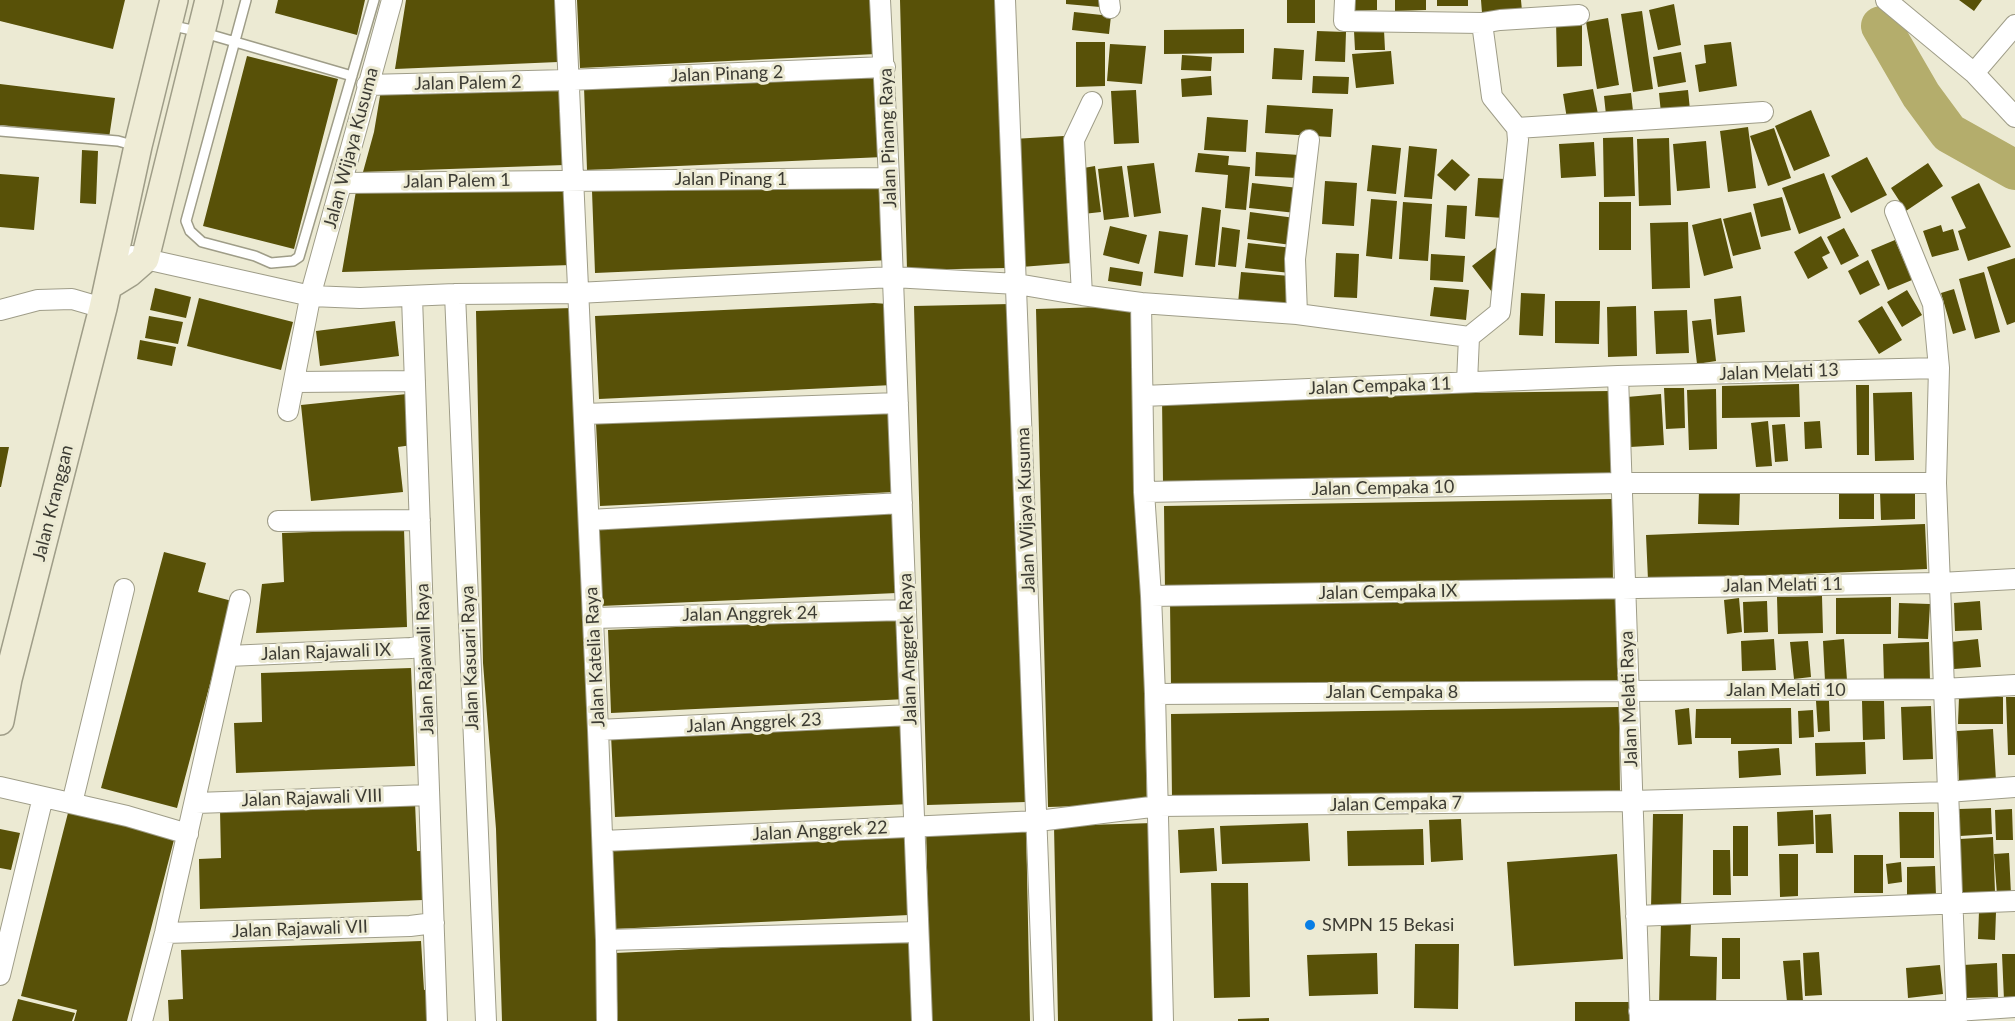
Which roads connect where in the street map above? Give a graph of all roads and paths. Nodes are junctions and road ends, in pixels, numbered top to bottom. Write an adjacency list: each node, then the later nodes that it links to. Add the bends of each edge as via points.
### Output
1 (208, 0): 14 (main road)
2 (246, 0): 15 (lane)
3 (374, 0): 19 (lane)
4 (392, 0): 19 (street, Jalan Wijaya Kusuma)
5 (565, 0): 18 (street, Jalan Katelia Raya)
6 (880, 0): 16 (street, Jalan Pinang Raya)
7 (1005, 0): 34 (street, Jalan Wijaya Kusuma)
8 (1345, 0): 12 (street, via 1344,21)
9 (1886, 0): 17 (street)
10 (171, 13): 14 (lane); 26 (main road, Jalan Kranggan)
11 (1579, 15): 12 (street)
12 (1482, 23): 23 (street, via 1492,97)
13 (2015, 25): 17 (street)
14 (201, 33): 15 (lane); 32 (main road)
15 (235, 43): 19 (lane); 19 (lane, via 186,221 202,242 271,263 299,257)
16 (885, 67): 18 (street, Jalan Pinang 2); 27 (street, Jalan Pinang Raya)
17 (1974, 73): 22 (street)
18 (568, 80): 19 (street, Jalan Palem 2); 28 (street, Jalan Katelia Raya)
19 (359, 81): 29 (street, Jalan Wijaya Kusuma)
20 (1092, 102): 38 (street, via 1074,140)
21 (1763, 112): 23 (street)
22 (2015, 117)
23 (1517, 128): 44 (street, via 1500,312)
24 (0, 130): 26 (lane)
25 (1309, 140): 43 (street, via 1295,259)
26 (138, 146): 31 (main road, Jalan Kranggan)
27 (890, 178): 28 (street, Jalan Pinang 1); 33 (street, Jalan Pinang Raya)
28 (572, 180): 29 (street, Jalan Palem 1); 35 (street, Jalan Katelia Raya)
29 (342, 183): 37 (street, Jalan Wijaya Kusuma)
30 (1895, 211): 45 (street, via 1933,304)
31 (116, 252): 32 (street); 39 (main road, Jalan Kranggan)
32 (145, 259): 37 (street); 39 (main road)
33 (894, 277): 34 (street); 35 (street); 51 (street, Jalan Anggrek Raya)
34 (1017, 284): 38 (street); 87 (street, Jalan Wijaya Kusuma)
35 (577, 293): 36 (street); 53 (street, Jalan Katelia Raya)
36 (454, 294): 40 (street); 104 (street, Jalan Kasuari Raya)
37 (311, 296): 40 (street); 48 (street, Jalan Wijaya Kusuma)
38 (1082, 296): 41 (street)
39 (105, 297): 42 (street, via 38,300); 76 (main road, Jalan Kranggan)
40 (412, 297): 47 (street, Jalan Rajawali Raya)
41 (1141, 303): 43 (street); 50 (street)
42 (0, 310)
43 (1297, 314): 44 (street)
44 (1468, 337): 49 (street)
45 (1939, 368): 46 (street, Jalan Melati 13); 55 (street)
46 (1618, 376): 49 (street, Jalan Cempaka 11); 54 (street, Jalan Melati Raya)
47 (415, 381): 48 (street); 59 (street, Jalan Rajawali Raya)
48 (295, 382): 52 (street, Jalan Wijaya Kusuma)
49 (1467, 382): 50 (street, Jalan Cempaka 11)
50 (1143, 396): 56 (street)
51 (898, 403): 53 (street); 57 (street, Jalan Anggrek Raya)
52 (288, 411)
53 (584, 414): 60 (street, Jalan Katelia Raya)
54 (1622, 483): 55 (street, Jalan Cempaka 10); 56 (street, Jalan Cempaka 10); 63 (street, Jalan Melati Raya)
55 (1936, 483): 62 (street)
56 (1144, 492): 65 (street)
57 (902, 504): 60 (street); 67 (street, Jalan Anggrek Raya)
58 (278, 520): 59 (street)
59 (420, 520): 69 (street, Jalan Rajawali Raya)
60 (589, 520): 68 (street, Jalan Katelia Raya)
61 (2015, 579): 62 (street, Jalan Melati 11)
62 (1940, 583): 63 (street, Jalan Melati 11); 72 (street)
63 (1625, 588): 65 (street, Jalan Cempaka IX); 73 (street, Jalan Melati Raya)
64 (124, 589): 85 (street)
65 (1151, 596): 74 (street)
66 (240, 600): 70 (street)
67 (906, 610): 68 (street, Jalan Anggrek 24); 75 (street, Jalan Anggrek Raya)
68 (593, 618): 77 (street, Jalan Katelia Raya)
69 (424, 646): 70 (street, Jalan Rajawali IX); 81 (street, Jalan Rajawali Raya)
70 (228, 656): 84 (street)
71 (2015, 685): 72 (street, Jalan Melati 10)
72 (1943, 689): 73 (street, Jalan Melati 10); 80 (street)
73 (1629, 690): 74 (street, Jalan Cempaka 8); 83 (street, Jalan Melati Raya)
74 (1155, 694): 86 (street)
75 (910, 715): 77 (street, Jalan Anggrek 23); 88 (street, Jalan Anggrek Raya)
76 (0, 721)
77 (598, 730): 90 (street, Jalan Katelia Raya)
78 (0, 787): 82 (street)
79 (2015, 787): 80 (street, Jalan Cempaka 7)
80 (1947, 792): 83 (street, Jalan Cempaka 7); 92 (street)
81 (429, 795): 84 (street, Jalan Rajawali VIII); 94 (street, Jalan Rajawali Raya)
82 (43, 797): 85 (street); 98 (street)
83 (1632, 801): 86 (street, Jalan Cempaka 7); 93 (street, Jalan Melati Raya)
84 (196, 802): 89 (street)
85 (72, 803): 89 (street)
86 (1159, 806): 87 (street, Jalan Cempaka 7); 108 (street)
87 (1038, 820): 88 (street, Jalan Anggrek 22); 107 (street, Jalan Wijaya Kusuma)
88 (915, 827): 90 (street, Jalan Anggrek 22); 95 (street, Jalan Anggrek Raya)
89 (188, 834): 96 (street)
90 (603, 841): 97 (street, Jalan Katelia Raya)
91 (2015, 901): 92 (street)
92 (1952, 903): 93 (street); 101 (street)
93 (1636, 916): 100 (street, Jalan Melati Raya)
94 (434, 923): 96 (street, Jalan Rajawali VII); 103 (street, Jalan Rajawali Raya)
95 (918, 932): 97 (street); 106 (street, Jalan Anggrek Raya)
96 (165, 933): 102 (street)
97 (606, 940): 105 (street, Jalan Katelia Raya)
98 (0, 975)
99 (2015, 1007): 101 (street)
100 (1640, 1016): 101 (street)
101 (1956, 1016)
102 (142, 1021)
103 (436, 1021)
104 (486, 1021)
105 (607, 1021)
106 (922, 1021)
107 (1044, 1021)
108 (1163, 1021)

